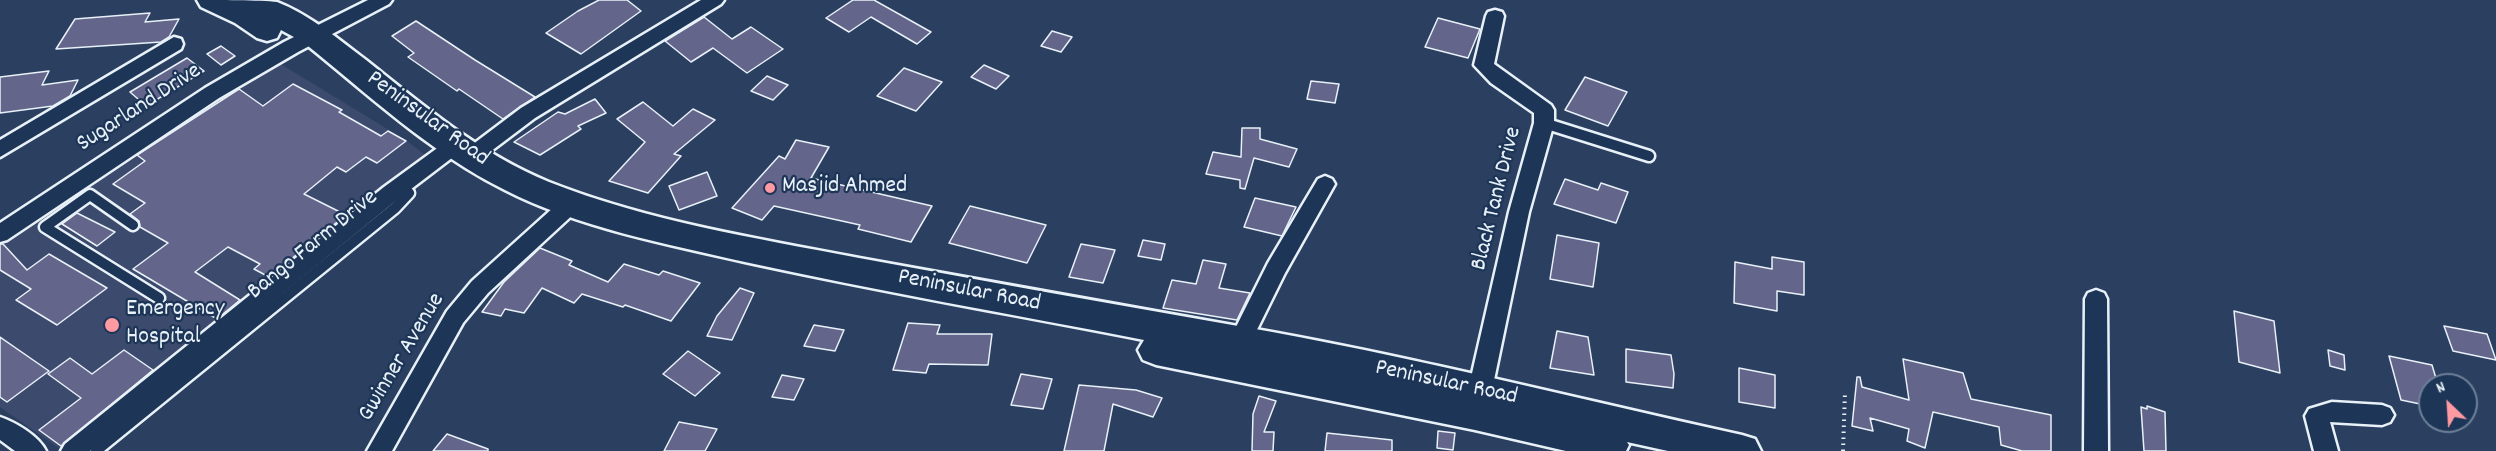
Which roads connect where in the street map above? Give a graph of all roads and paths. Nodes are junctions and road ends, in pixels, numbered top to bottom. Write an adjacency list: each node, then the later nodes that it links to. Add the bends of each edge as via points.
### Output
1 (211, 0): 6 (main road, Peninsular Road)
2 (251, 0): 6 (main road, Peninsular Road)
3 (383, 0): 6 (street, Sugarland Drive)
4 (715, 0): 10 (street)
5 (1494, 16): 8 (street, Black Tank Drive, via 1484,65 1493,76 1544,110)
6 (302, 41): 10 (main road, Peninsular Road); 14 (street, Sugarland Drive, via 212,93)
7 (174, 44): 9 (street)
8 (1544, 123): 11 (lane); 23 (street, Black Tank Drive, via 1519,212)
9 (0, 150)
10 (454, 153): 13 (street); 16 (main road, Peninsular Road, via 499,195)
11 (1649, 156)
12 (1325, 183): 21 (street)
13 (402, 185): 27 (street); 28 (lane, Bango Farm Drive, via 409,193 395,208)
14 (61, 191): 15 (lane); 18 (street, Sugarland Drive)
15 (79, 202): 17 (lane, via 90,195); 19 (lane, via 45,227)
16 (562, 212): 21 (main road, Peninsular Road); 23 (main road, Peninsular Road, via 768,272); 29 (street, Gwinner Avenue, via 480,287 455,317)
17 (133, 225)
18 (0, 234)
19 (159, 298)
20 (2096, 299): 33 (street)
21 (1240, 341): 23 (main road, Peninsular Road)
22 (1845, 392): 32 (path)
23 (1477, 401): 30 (main road, Peninsular Road); 31 (main road, Peninsular Road, via 1591,418)
24 (2382, 415): 34 (street, via 2332,412 2317,416)
25 (0, 427): 26 (street)
26 (34, 451)
27 (73, 451)
28 (96, 451)
29 (379, 451)
30 (1639, 451)
31 (1742, 451)
32 (1843, 451)
33 (2096, 451)
34 (2326, 451)

